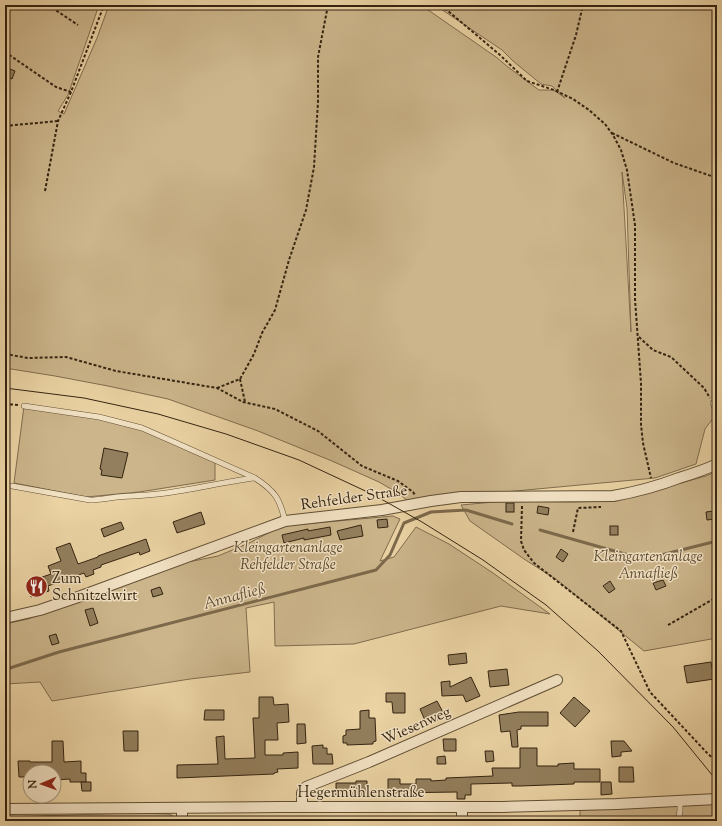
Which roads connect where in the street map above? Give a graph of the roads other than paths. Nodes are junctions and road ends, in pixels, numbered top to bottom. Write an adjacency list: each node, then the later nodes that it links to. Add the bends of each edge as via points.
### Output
1 (713, 403): 3 (lane)
2 (24, 406): 5 (lane, via 99,417 142,428)
3 (717, 414)
4 (717, 464): 7 (street, Rehfelder Straße, via 653,487 614,496 461,497 382,510)
5 (255, 478): 6 (lane, via 167,493 99,500); 7 (lane, via 266,486 282,506)
6 (12, 486)
7 (285, 521): 8 (street, Rehfelder Straße, via 81,596 40,610)
8 (5, 618)
9 (557, 680): 12 (street, Wiesenweg, via 306,787 302,793)
10 (717, 798): 11 (street, Hegermühlenstraße)
11 (680, 800): 13 (street, Hegermühlenstraße); 18 (lane)
12 (302, 807): 13 (street, Hegermühlenstraße); 14 (street, Hegermühlenstraße)
13 (462, 807): 17 (street)
14 (182, 808): 15 (street, Hegermühlenstraße); 16 (street)
15 (5, 809)
16 (182, 821)
17 (462, 821)
18 (677, 821)

